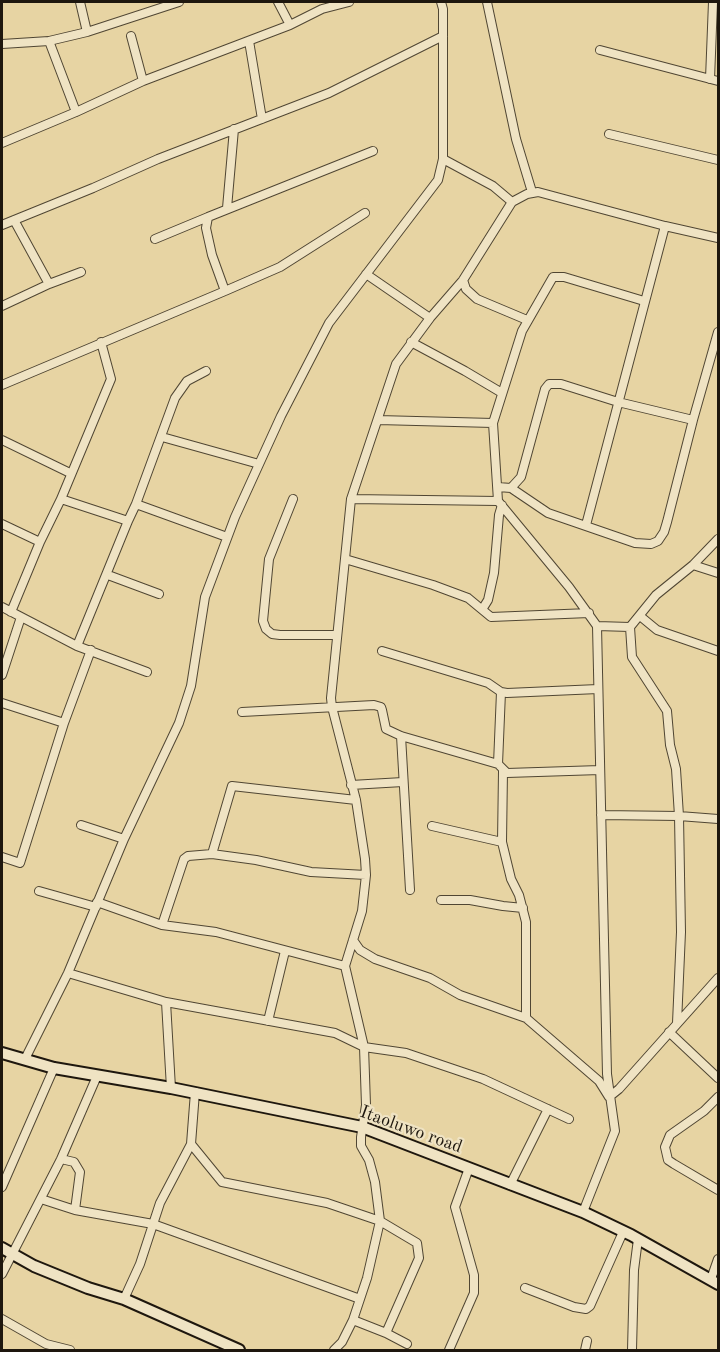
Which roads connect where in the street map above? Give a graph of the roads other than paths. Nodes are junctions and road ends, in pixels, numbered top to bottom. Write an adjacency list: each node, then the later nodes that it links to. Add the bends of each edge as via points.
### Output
1 (80, 2): 10 (street)
2 (179, 2): 8 (street)
3 (278, 2): 9 (street)
4 (349, 2): 9 (street, via 322,9)
5 (441, 2): 12 (street)
6 (487, 2): 28 (street, via 516,139)
7 (713, 2): 17 (street)
8 (157, 5): 10 (street)
9 (290, 25): 14 (street)
10 (87, 32): 13 (street)
11 (131, 36): 18 (street)
12 (443, 36): 21 (street, via 329,93); 26 (street)
13 (49, 40): 15 (street); 20 (street)
14 (249, 41): 18 (street); 21 (street)
15 (2, 44)
16 (600, 50): 17 (street)
17 (710, 79): 19 (street)
18 (143, 81): 20 (street)
19 (718, 81)
20 (76, 112): 24 (street)
21 (262, 119): 22 (street)
22 (234, 129): 30 (street); 33 (street)
23 (609, 134): 27 (street)
24 (2, 143)
25 (373, 151): 30 (street)
26 (443, 159): 29 (street, via 493,186); 39 (street, via 438,180)
27 (718, 160)
28 (532, 192): 29 (street); 35 (street)
29 (512, 202): 40 (street)
30 (227, 208): 32 (street)
31 (365, 213): 42 (street, via 280,267)
32 (208, 217): 37 (street); 42 (street, via 206,228 212,255)
33 (14, 220): 34 (street); 41 (street)
34 (2, 225)
35 (665, 226): 36 (street); 43 (street)
36 (718, 238)
37 (155, 239)
38 (81, 272): 41 (street)
39 (366, 274): 45 (street); 59 (street, via 329,322)
40 (463, 280): 45 (street); 46 (street, via 477,299)
41 (49, 284): 44 (street)
42 (225, 291): 48 (street)
43 (644, 301): 46 (street, via 553,277); 53 (street)
44 (2, 306)
45 (430, 318): 49 (street)
46 (527, 320): 52 (street)
47 (718, 332): 55 (street)
48 (101, 342): 51 (street); 60 (street, via 111,379)
49 (411, 342): 52 (street); 54 (street, via 396,364)
50 (206, 371): 57 (street, via 187,381 175,398)
51 (2, 386)
52 (502, 393): 56 (street)
53 (618, 402): 55 (street); 62 (street, via 561,384 549,384 521,477); 70 (street)
54 (378, 420): 56 (street); 65 (street)
55 (693, 420): 70 (street, via 667,522 658,541 643,545)
56 (493, 423): 61 (street)
57 (162, 437): 59 (street); 67 (street)
58 (2, 440): 60 (street)
59 (259, 464): 71 (street)
60 (70, 473): 63 (street)
61 (498, 487): 62 (street); 66 (street)
62 (511, 488): 70 (street, via 548,513)
63 (61, 499): 68 (street); 73 (street)
64 (293, 499): 87 (street, via 269,559 263,621 272,634)
65 (351, 499): 66 (street); 74 (street)
66 (500, 503): 80 (street, via 494,573); 82 (street)
67 (136, 504): 68 (street); 71 (street)
68 (128, 521): 77 (street)
69 (2, 524): 73 (street)
70 (586, 525)
71 (227, 537): 111 (street, via 205,597 191,686 179,723)
72 (718, 539): 75 (street)
73 (40, 542): 81 (street)
74 (345, 559): 80 (street, via 434,585); 87 (street)
75 (693, 565): 76 (street); 83 (street, via 656,595)
76 (718, 573)
77 (108, 575): 78 (street); 88 (street)
78 (159, 594)
79 (2, 607): 81 (street)
80 (483, 608): 82 (street, via 498,618)
81 (11, 612): 84 (street)
82 (589, 613): 85 (street)
83 (640, 616): 86 (street); 91 (street, via 657,630)
84 (21, 617): 88 (street); 93 (street)
85 (597, 626): 86 (street); 94 (street)
86 (630, 627): 107 (street, via 632,657 667,711)
87 (337, 635): 97 (street)
88 (78, 646): 89 (street)
89 (91, 651): 92 (street); 99 (street)
90 (382, 651): 95 (street, via 488,683)
91 (718, 651)
92 (147, 672)
93 (2, 675)
94 (598, 689): 95 (street); 102 (street)
95 (501, 692): 101 (street)
96 (2, 703): 99 (street)
97 (332, 707): 98 (street); 100 (street, via 377,706 382,710 386,729); 104 (street)
98 (242, 712)
99 (64, 723): 114 (street, via 20,863)
100 (401, 736): 101 (street); 103 (street)
101 (501, 767): 102 (street, via 511,774); 112 (street)
102 (600, 770): 106 (street)
103 (403, 782): 104 (street); 116 (street)
104 (351, 785): 105 (street)
105 (356, 800): 113 (street, via 232,786); 115 (street)
106 (601, 815): 107 (street); 140 (street)
107 (679, 816): 108 (street); 130 (street, via 681,932)
108 (718, 819)
109 (81, 825): 111 (street)
110 (432, 826): 112 (street)
111 (124, 839): 119 (street)
112 (502, 842): 120 (street)
113 (212, 854): 115 (street, via 311,872); 121 (street, via 184,859)
114 (2, 857)
115 (366, 875): 122 (street, via 362,911)
116 (410, 890)
117 (39, 891): 119 (street)
118 (441, 900): 120 (street)
119 (96, 904): 121 (street); 125 (street)
120 (523, 908): 128 (street)
121 (162, 925): 123 (street, via 216,932)
122 (353, 940): 124 (street); 128 (street, via 375,959)
123 (285, 951): 124 (street); 129 (street)
124 (345, 966): 132 (street)
125 (68, 972): 127 (street); 134 (street)
126 (718, 978): 130 (street)
127 (166, 1002): 129 (street); 138 (street)
128 (526, 1018): 140 (street, via 599,1081)
129 (268, 1021): 132 (street, via 335,1033)
130 (677, 1023): 131 (street)
131 (669, 1032): 137 (street); 140 (street)
132 (364, 1047): 142 (street, via 406,1053 483,1079); 144 (street, via 366,1105)
133 (2, 1053): 134 (street, Itaoluwo road)
134 (25, 1059): 135 (street, Itaoluwo road)
135 (54, 1068): 136 (street, Itaoluwo road); 149 (street)
136 (97, 1076): 138 (street, Itaoluwo road); 146 (street)
137 (718, 1078)
138 (171, 1088): 139 (street, Itaoluwo road)
139 (195, 1092): 144 (street, Itaoluwo road); 145 (street)
140 (609, 1097): 153 (street, via 615,1131)
141 (718, 1097): 150 (street, via 670,1135 665,1147 668,1160)
142 (548, 1109): 143 (street); 148 (street)
143 (569, 1119)
144 (362, 1127): 147 (street, Itaoluwo road); 154 (street, via 361,1146 375,1182)
145 (191, 1144): 154 (street, via 222,1182 327,1203); 155 (street, via 159,1203)
146 (61, 1159): 151 (street); 152 (street, via 74,1162 80,1172)
147 (469, 1168): 148 (street, Itaoluwo road); 174 (street, via 455,1207 474,1275 474,1293)
148 (510, 1185): 153 (street, Itaoluwo road)
149 (2, 1187)
150 (718, 1190)
151 (41, 1199): 152 (street); 158 (street)
152 (75, 1210): 155 (street)
153 (583, 1212): 156 (street, Itaoluwo road)
154 (380, 1221): 164 (street); 167 (street, via 413,1240 419,1249 419,1258)
155 (153, 1224): 163 (street); 164 (street)
156 (623, 1232): 157 (street, Itaoluwo road); 162 (street, via 586,1309)
157 (638, 1239): 161 (street, Itaoluwo road); 176 (street)
158 (7, 1250): 160 (street); 163 (street, via 34,1266)
159 (718, 1259): 161 (street)
160 (2, 1274)
161 (715, 1282)
162 (525, 1288)
163 (124, 1299): 172 (street)
164 (360, 1299): 166 (street)
165 (2, 1319): 170 (street)
166 (353, 1320): 167 (street); 173 (street)
167 (386, 1333): 169 (street)
168 (587, 1341): 175 (street)
169 (408, 1344)
170 (44, 1347): 171 (street)
171 (70, 1350)
172 (239, 1350)
173 (334, 1350)
174 (450, 1350)
175 (585, 1350)
176 (632, 1350)

